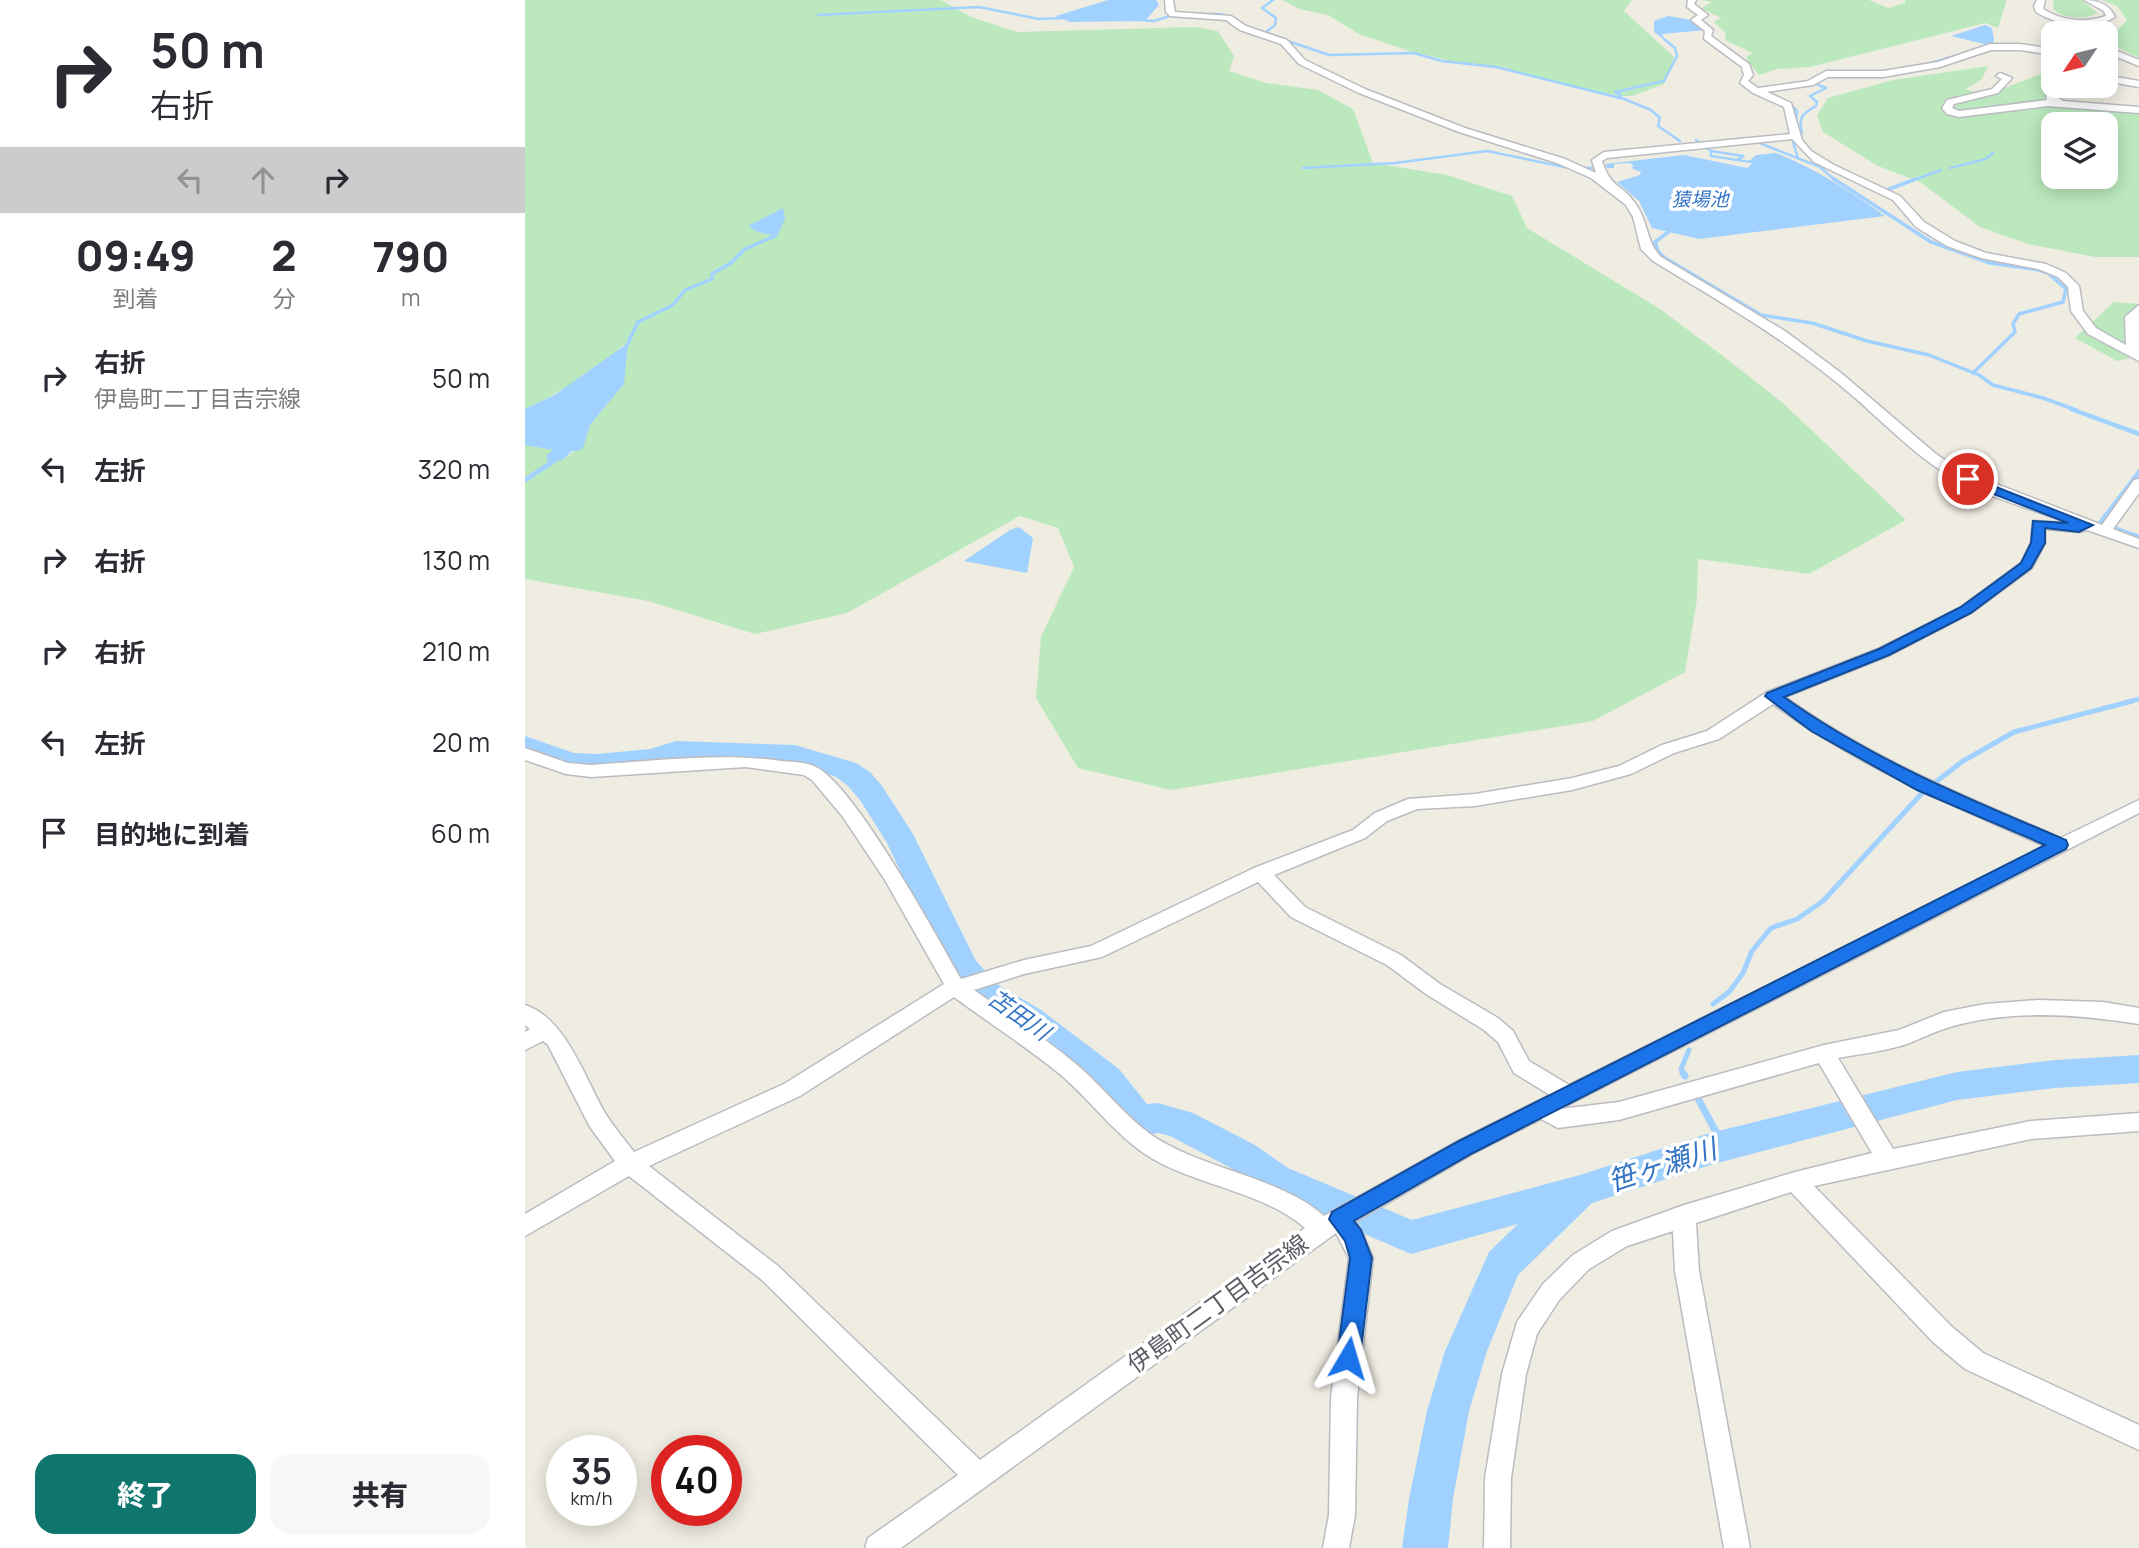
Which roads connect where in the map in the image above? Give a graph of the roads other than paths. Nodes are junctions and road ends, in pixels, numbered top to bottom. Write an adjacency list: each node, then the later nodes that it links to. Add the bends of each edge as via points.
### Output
1 (1169, 0): 19 (street, via 1170,12 1175,15 1228,18 1284,42 1302,62 1362,91 1462,130 1561,161)
2 (1692, 0): 14 (street, via 1690,5 1704,15 1695,20 1709,30 1707,37 1746,66 1749,75 1743,81)
3 (2041, 0): 5 (street, via 2039,10)
4 (2088, 0): 5 (street, via 2107,9 2111,17)
5 (2065, 20)
6 (2041, 50): 14 (street, via 1990,47 1940,64 1826,75 1798,86)
7 (2118, 54): 9 (street)
8 (2118, 63): 10 (street)
9 (2139, 63)
10 (2139, 71)
11 (2000, 76): 17 (street, via 2008,78 1995,92 1950,102 1947,108 1959,114 2048,103)
12 (2118, 80): 13 (street)
13 (2139, 84)
14 (1756, 91): 18 (street, via 1788,105)
15 (2049, 98): 16 (street)
16 (2100, 99)
17 (2139, 110)
18 (1796, 138): 19 (street, via 1604,155 1597,160); 21 (street, via 1813,156 1865,186 1896,197 1915,221 1955,244 1974,253 2059,273 2075,286 2077,311 2092,331)
19 (1604, 182): 23 (street, via 1635,210 1647,249 1657,259 1791,341 1931,457 1968,479)
20 (2139, 309): 21 (street, via 2131,317)
21 (2136, 355)
22 (2139, 483): 24 (street)
23 (2086, 525): 24 (street); 26 (street, via 2038,523 2038,543 2027,565 1966,610 1884,652)
24 (2107, 528): 25 (street)
25 (2139, 544)
26 (1773, 696): 29 (street, via 1817,728 1927,788); 30 (street, via 1713,735 1668,749 1625,770 1475,800 1414,803 1381,817 1359,834)
27 (525, 754): 31 (street, via 591,771 746,761 808,770 849,813)
28 (2139, 806): 29 (street, 伊島町二丁目吉宗線)
29 (2060, 845): 36 (street, 伊島町二丁目吉宗線)
30 (1261, 873): 31 (street, via 1095,952); 36 (street, via 1298,912 1394,960 1491,1024 1506,1037 1521,1067)
31 (960, 987): 40 (street, via 792,1090); 43 (street, via 1069,1070 1146,1143)
32 (525, 1013): 34 (street)
33 (2139, 1016): 35 (street, via 2090,1009 1985,1012 1944,1020 1902,1037)
34 (534, 1036): 40 (street, via 555,1039 598,1121)
35 (1823, 1053): 37 (street, via 1619,1111 1558,1119); 39 (street)
36 (1568, 1095): 37 (street, 伊島町二丁目吉宗線)
37 (1542, 1108): 43 (street, 伊島町二丁目吉宗線)
38 (2139, 1122): 39 (street, via 2031,1130)
39 (1884, 1154): 41 (street)
40 (630, 1164): 44 (street); 46 (street, via 770,1273)
41 (1795, 1181): 42 (street); 45 (street, via 1942,1334 1974,1361)
42 (1684, 1215): 49 (street, via 1620,1238 1581,1262 1551,1292 1526,1330 1514,1374 1498,1478); 50 (street, via 1687,1270)
43 (1331, 1224): 46 (street, 伊島町二丁目吉宗線); 48 (street, via 1353,1237 1361,1258 1344,1398 1342,1515)
44 (525, 1226)
45 (2139, 1438)
46 (978, 1476): 47 (street, 伊島町二丁目吉宗線)
47 (878, 1548)
48 (1336, 1548)
49 (1497, 1548)
50 (1737, 1548)

